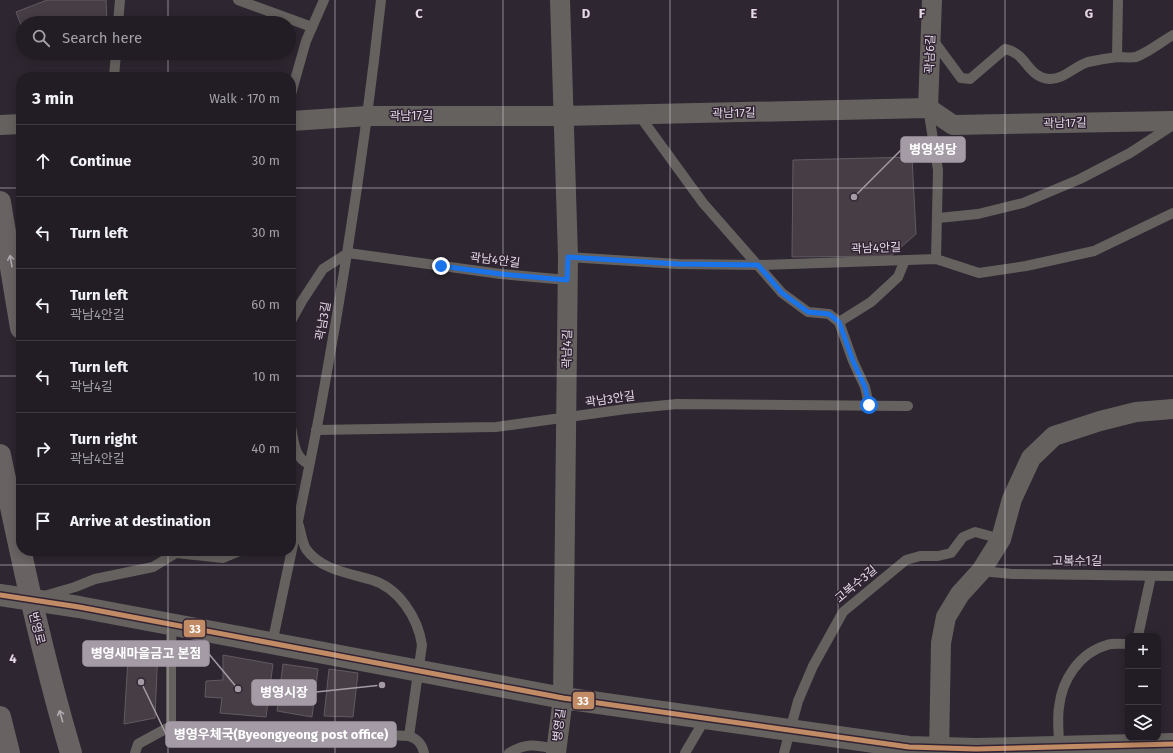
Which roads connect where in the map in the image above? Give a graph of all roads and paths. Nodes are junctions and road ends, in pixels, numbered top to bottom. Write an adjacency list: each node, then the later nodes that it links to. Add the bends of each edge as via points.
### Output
1 (120, 0): 8 (lane)
2 (238, 0): 9 (lane)
3 (324, 0): 11 (lane)
4 (381, 0): 20 (lane, 곽남3길)
5 (560, 0): 21 (street, 곽남4길)
6 (932, 0): 13 (street, 곽남6길)
7 (1118, 0): 14 (lane)
8 (119, 16)
9 (282, 16)
10 (296, 21): 11 (lane)
11 (312, 27): 17 (lane)
12 (1173, 35): 14 (lane, via 1135,57)
13 (931, 36): 14 (lane, via 961,78 970,79 1005,50 1014,51 1029,68 1048,79 1059,78 1087,63); 18 (street, 곽남6길)
14 (1117, 57)
15 (115, 60): 16 (lane)
16 (114, 72)
17 (296, 78)
18 (928, 108): 19 (street, 곽남17길); 23 (street, 곽남17길, via 953,125); 29 (lane, via 938,170)
19 (640, 115): 21 (street, 곽남17길); 34 (lane, via 703,203)
20 (368, 116): 21 (street, 곽남17길); 22 (street, 곽남17길); 30 (lane, 곽남3길)
21 (563, 116): 31 (street, 곽남4길)
22 (296, 121)
23 (1173, 121)
24 (16, 124): 25 (street)
25 (0, 125)
26 (1173, 126): 29 (lane, via 1130,153 1080,179 1023,202 978,214)
27 (0, 202): 36 (main road, one-way to 27)
28 (1173, 213): 32 (lane, 곽남4안길, via 1094,251 1026,266 979,273)
29 (938, 218): 32 (lane)
30 (348, 253): 35 (lane, 곽남4안길, via 501,274); 37 (lane, via 324,269); 43 (lane, 곽남3길)
31 (568, 257): 34 (lane, 곽남4안길, via 678,264); 35 (street, 곽남4길)
32 (936, 259): 33 (lane, 곽남4안길)
33 (905, 260): 34 (lane, 곽남4안길); 38 (lane, via 898,278 871,302)
34 (758, 265): 38 (lane, via 782,293 808,312 829,314)
35 (567, 280): 42 (street, 곽남4길)
36 (16, 298)
37 (296, 312)
38 (839, 322): 39 (lane, via 865,387)
39 (869, 405): 40 (lane, 곽남3안길); 42 (lane, 곽남3안길, via 677,404 626,408)
40 (908, 406)
41 (1173, 409): 50 (street, via 1136,412 1054,436 1031,458 1012,499)
42 (566, 418): 43 (lane, 곽남3안길, via 496,427); 67 (street, 곽남4길)
43 (316, 430): 46 (lane, 곽남3길)
44 (296, 452): 46 (lane, via 303,462)
45 (0, 455): 49 (main road, 번영로)
46 (309, 464): 47 (lane, 곽남3길)
47 (296, 513)
48 (296, 525): 66 (lane, via 306,549 322,564 374,580 392,590 407,607 420,631 422,645)
49 (16, 532)
50 (1001, 539): 57 (street); 71 (lane, 고복수3길, via 975,532 963,537 951,553 906,560 843,612 813,666)
51 (21, 556): 61 (main road, 번영로)
52 (32, 556): 61 (main road)
53 (170, 556): 61 (lane, via 153,567 95,579)
54 (207, 556): 55 (lane)
55 (228, 556)
56 (288, 556): 64 (lane, 곽남3길)
57 (981, 571): 58 (lane, 고복수1길, via 1012,574); 76 (street, via 960,594 946,617 941,643)
58 (1151, 576): 59 (lane, 고복수1길); 63 (lane)
59 (1173, 576)
60 (0, 595): 61 (street)
61 (30, 599): 62 (street); 78 (main road, 번영로, one-way to 61)
62 (172, 625): 64 (street); 70 (lane)
63 (1139, 633)
64 (272, 644): 66 (street)
65 (1125, 644): 73 (lane, via 1107,645 1077,662 1066,683 1059,707)
66 (418, 671): 67 (street); 72 (lane)
67 (563, 698): 69 (street); 75 (street, 병영길)
68 (0, 717): 77 (main road)
69 (705, 719): 71 (street); 82 (lane)
70 (170, 726): 72 (lane); 79 (lane, via 138,744)
71 (789, 731): 76 (street); 83 (lane, 고복수3길)
72 (409, 736): 80 (lane, via 416,739 423,747)
73 (1059, 747): 74 (street); 76 (street)
74 (1161, 747)
75 (556, 751): 81 (lane, via 532,744)
76 (940, 751)
77 (9, 753)
78 (72, 753)
79 (135, 753)
80 (424, 753)
81 (509, 753)
82 (685, 753)
83 (784, 753)

